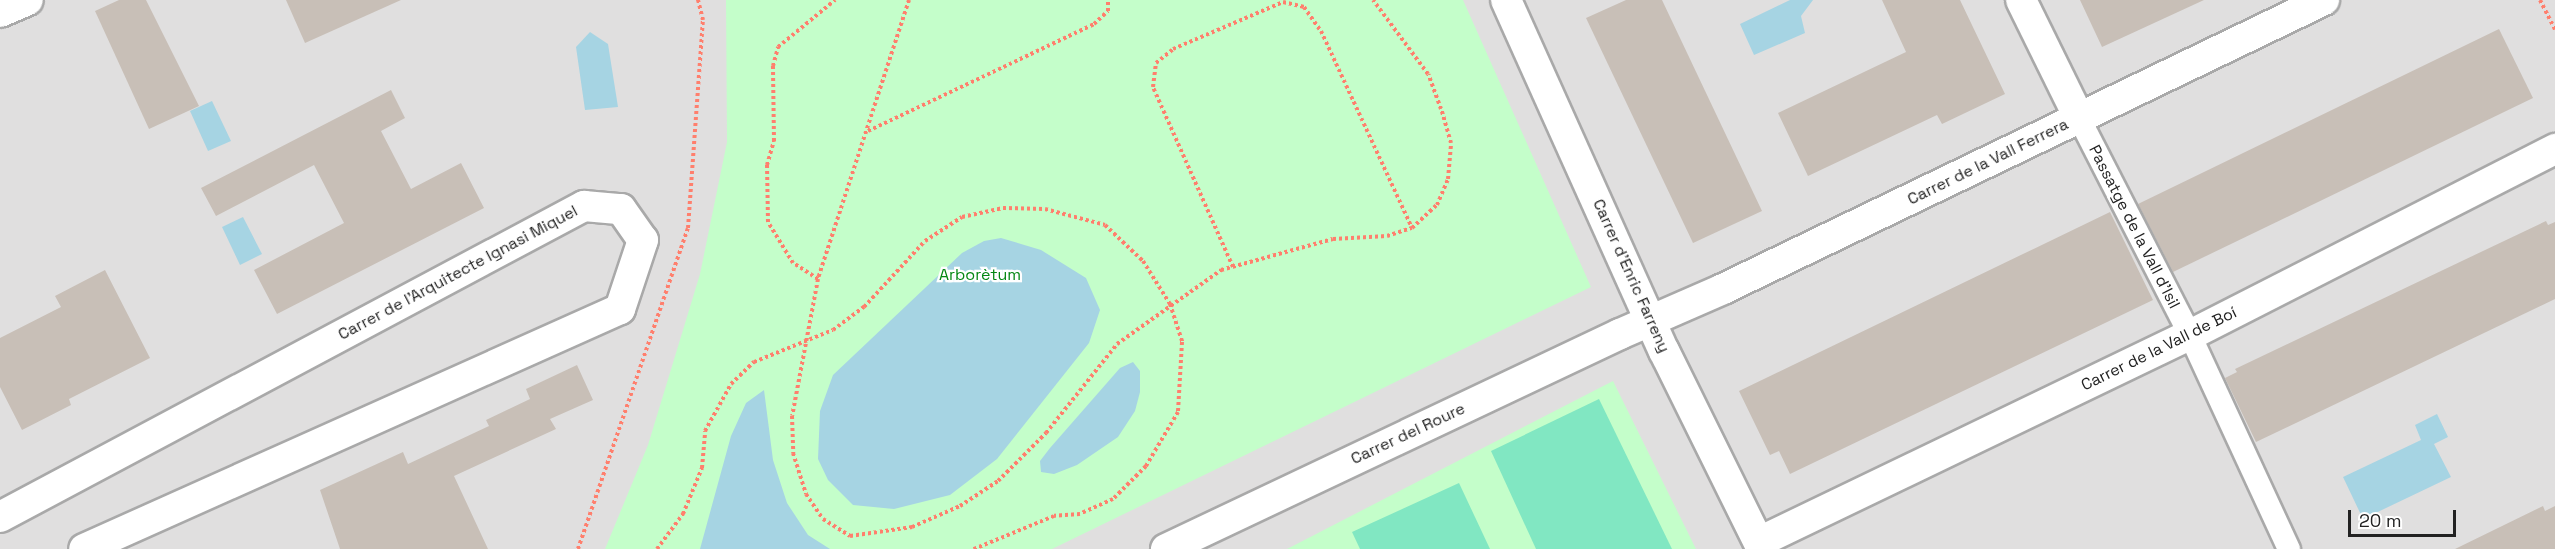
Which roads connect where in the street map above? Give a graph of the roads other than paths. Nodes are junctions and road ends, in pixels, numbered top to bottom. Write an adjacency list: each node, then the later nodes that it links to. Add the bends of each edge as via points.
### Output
1 (28, 0): 5 (street)
2 (1506, 0): 8 (street, Carrer d'Enric Farreny)
3 (2020, 0): 6 (street)
4 (2324, 0): 6 (street, Carrer de la Vall Ferrera)
5 (0, 12)
6 (2079, 118): 8 (street, Carrer de la Vall Ferrera); 9 (street, Passatge de la Vall d'Isil)
7 (2555, 148): 9 (street, Carrer de la Vall de Boí)
8 (1651, 321): 11 (street, Carrer d'Enric Farreny); 13 (street, Carrer del Roure)
9 (2190, 335): 11 (street, Carrer de la Vall de Boí); 14 (street, Passatge de la Vall d'Isil)
10 (0, 517): 12 (street, Carrer de l'Arquitecte Ignasi Miquel, via 584,207 621,209 643,240 620,309)
11 (1761, 545)
12 (84, 549)
13 (1166, 549)
14 (2289, 549)

